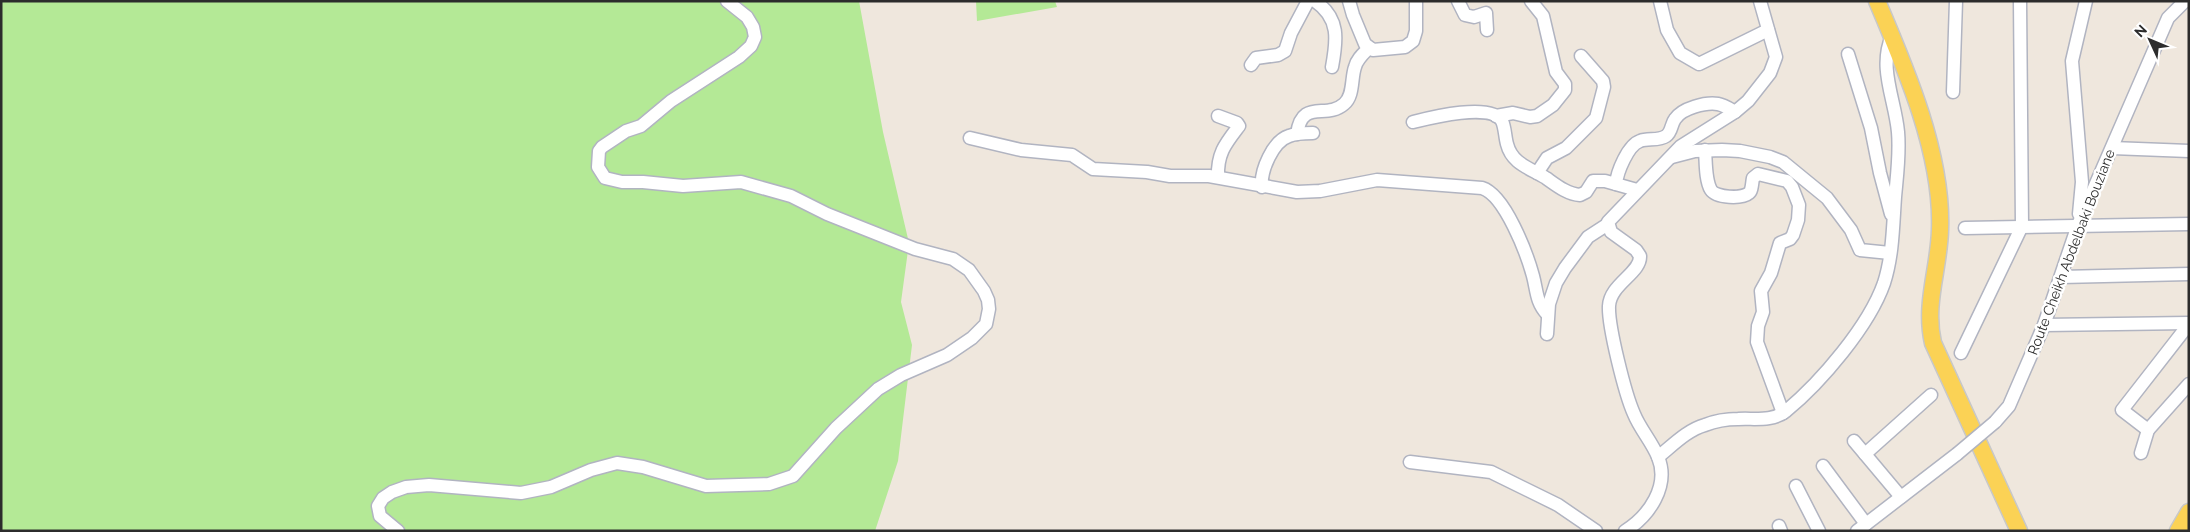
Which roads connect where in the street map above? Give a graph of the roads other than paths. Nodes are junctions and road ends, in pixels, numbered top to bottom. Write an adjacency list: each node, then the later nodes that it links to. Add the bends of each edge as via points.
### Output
1 (727, 1): 70 (street, via 747,17 753,27 755,37 751,46 641,126 626,131 602,147 598,167 605,178 683,186 741,182 790,196 924,253 953,259 969,270 984,290 989,309 986,324 946,355 878,389 836,428 793,476 770,484 706,486 616,463 551,487 521,493 429,485 406,487 383,498 378,506 380,516)
2 (1308, 1): 23 (street, via 1285,51 1278,56 1256,58)
3 (1315, 1): 16 (street)
4 (1349, 1): 15 (street)
5 (1416, 1): 20 (street, via 1414,41 1405,47)
6 (1458, 1): 17 (street, via 1465,15 1474,17 1486,13)
7 (1531, 1): 28 (street, via 1543,16 1556,72 1565,84 1565,90 1538,116 1513,113)
8 (1660, 1): 18 (street, via 1667,30 1680,53 1699,64)
9 (1760, 1): 18 (street)
10 (1877, 1): 19 (main road)
11 (1956, 1): 25 (street)
12 (2020, 1): 46 (street)
13 (2086, 1): 45 (street, via 2072,62 2082,182)
14 (2185, 1): 33 (street, Route Cheikh Abdelbaki Bouziane, via 2168,18)
15 (1353, 15): 16 (street); 20 (street)
16 (1332, 19): 24 (street, via 1335,47)
17 (1487, 30)
18 (1768, 30): 26 (street, via 1776,57 1770,73)
19 (1892, 36): 42 (street, via 1885,68 1898,133); 74 (main road, via 1918,103 1938,187 1940,231 1929,313 1934,343)
20 (1369, 48): 31 (street, via 1356,63 1347,101 1340,107 1308,112 1299,122)
21 (1848, 54): 42 (street, via 1871,128)
22 (1581, 56): 37 (street, via 1603,81 1596,118 1571,144 1547,158)
23 (1251, 65)
24 (1332, 67)
25 (1954, 92)
26 (1736, 112): 36 (street, via 1690,139); 39 (street, via 1710,104 1678,115 1664,137 1634,144 1619,168)
27 (1218, 116): 38 (street, via 1240,126 1225,144 1218,160)
28 (1496, 116): 29 (street, via 1454,113); 37 (street, via 1502,122 1514,159)
29 (1413, 122)
30 (1313, 133): 31 (street)
31 (1298, 134): 40 (street, via 1287,136 1277,145 1264,168)
32 (970, 138): 38 (street, via 1021,150 1072,156 1093,169)
33 (2112, 148): 35 (street); 45 (street, Route Cheikh Abdelbaki Bouziane)
34 (1706, 150): 36 (street); 48 (street, via 1740,151 1789,165 1827,198 1851,230 1860,250); 58 (street, via 1710,188 1716,195 1747,194 1751,191 1754,176 1760,174 1790,184 1799,205 1793,235 1780,243 1771,273 1761,291 1763,312 1756,334)
35 (2189, 151)
36 (1669, 158): 41 (street)
37 (1537, 172): 39 (street, via 1576,195 1583,194 1595,180)
38 (1218, 177): 40 (street)
39 (1616, 184): 41 (street)
40 (1262, 187): 51 (street, via 1313,192 1363,182 1394,180 1486,189 1496,198 1519,238 1537,300)
41 (1637, 190): 43 (street)
42 (1894, 223): 48 (street)
43 (1608, 224): 51 (street, via 1588,237 1564,268); 63 (street, via 1611,232 1640,256 1639,263 1611,295 1609,309 1633,412)
44 (2189, 224): 45 (street)
45 (2078, 225): 46 (street); 50 (street, Route Cheikh Abdelbaki Bouziane)
46 (2022, 226): 47 (street); 55 (street)
47 (1965, 228)
48 (1890, 253): 58 (street, via 1884,284 1857,331 1818,381)
49 (2189, 274): 50 (street)
50 (2061, 277): 53 (street, Route Cheikh Abdelbaki Bouziane)
51 (1547, 314): 54 (street)
52 (2189, 324): 53 (street); 59 (street, via 2122,410)
53 (2044, 325): 67 (street, Route Cheikh Abdelbaki Bouziane, bridge, via 2009,406 1958,454)
54 (1547, 334)
55 (1961, 353)
56 (2189, 384): 59 (street)
57 (1931, 395): 62 (street)
58 (1783, 413): 63 (street, via 1766,419 1739,419 1705,425)
59 (2148, 430): 61 (street)
60 (1854, 442): 62 (street)
61 (2141, 453)
62 (1865, 454): 67 (street)
63 (1658, 457): 72 (street, via 1661,479 1652,506 1639,522)
64 (1410, 462): 71 (street, via 1491,472 1558,505)
65 (1823, 466): 69 (street)
66 (1796, 486): 73 (street)
67 (1901, 497): 69 (street)
68 (2189, 512): 75 (main road)
69 (1861, 527)
70 (398, 531)
71 (1596, 531)
72 (1625, 531)
73 (1819, 531)
74 (2019, 531)
75 (2178, 531)

